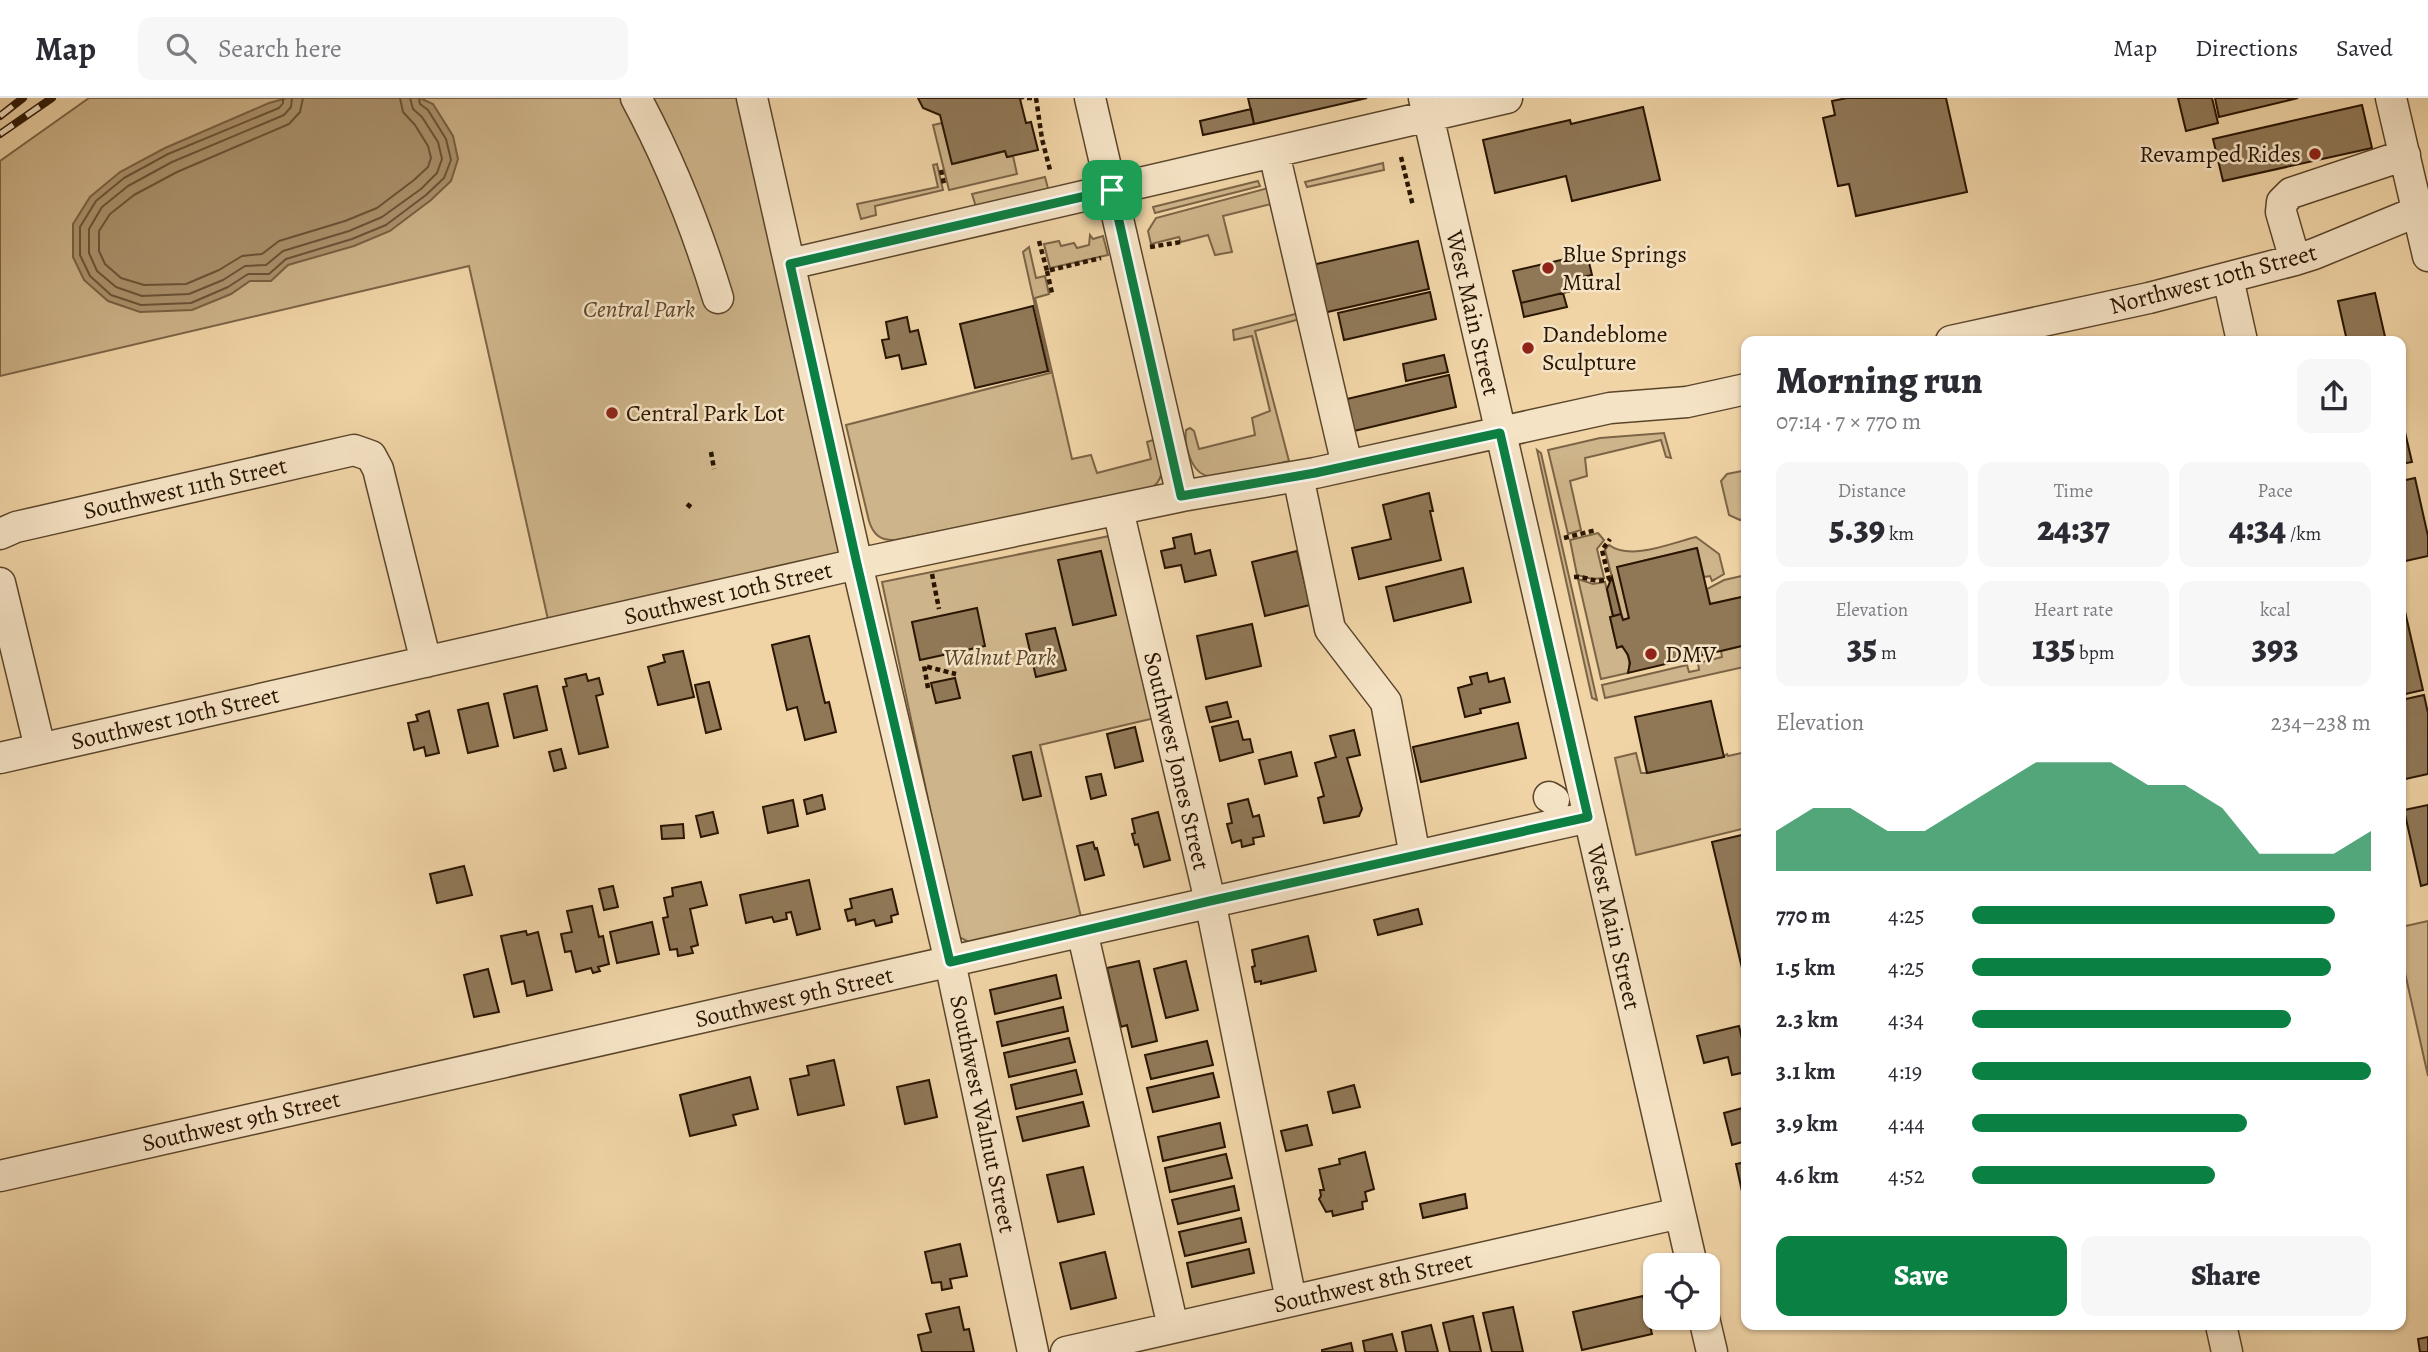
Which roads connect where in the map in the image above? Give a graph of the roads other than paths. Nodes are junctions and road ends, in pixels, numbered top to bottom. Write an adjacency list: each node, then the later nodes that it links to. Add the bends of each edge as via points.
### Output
1 (636, 98): 15 (street, via 678,182)
2 (752, 98): 13 (street, Southwest Walnut Street)
3 (1090, 98): 9 (street)
4 (1507, 98): 6 (street)
5 (2391, 98): 8 (street)
6 (1426, 107): 7 (street); 19 (street, West Main Street)
7 (1274, 152): 9 (street); 20 (street)
8 (2405, 155): 10 (street); 12 (street, via 2291,193 2282,202 2281,212)
9 (1112, 190): 13 (street); 22 (street)
10 (2423, 209): 11 (street); 12 (street, Northwest 10th Street)
11 (2428, 256)
12 (2295, 260): 14 (street, Northwest 10th Street)
13 (790, 264): 25 (street, Southwest Walnut Street)
14 (2228, 278): 16 (street, Northwest 10th Street); 17 (street)
15 (718, 298)
16 (1982, 336)
17 (2241, 336)
18 (1741, 390): 19 (street, via 1687,402 1610,408)
19 (1500, 433): 20 (street, Southwest 10th Street); 30 (street, West Main Street)
20 (1347, 465): 21 (street, Southwest 10th Street)
21 (1298, 476): 22 (street, Southwest 10th Street); 31 (street, via 1330,629 1386,702)
22 (1181, 496): 23 (street, Southwest 10th Street)
23 (1118, 510): 25 (street, Southwest 10th Street); 32 (street, Southwest Jones Street)
24 (0, 534): 27 (street, Southwest 11th Street, via 354,450 371,456 378,469)
25 (857, 564): 27 (street, Southwest 10th Street); 34 (street, Southwest Walnut Street)
26 (0, 583): 28 (street)
27 (426, 662): 28 (street, Southwest 10th Street)
28 (40, 748): 29 (street, Southwest 10th Street)
29 (0, 758)
30 (1588, 817): 31 (street, Southwest 9th Street); 36 (street, West Main Street)
31 (1415, 856): 32 (street, Southwest 9th Street)
32 (1210, 901): 33 (street, Southwest 9th Street); 38 (street, Southwest Jones Street)
33 (1082, 931): 34 (street, Southwest 9th Street); 39 (street)
34 (950, 962): 35 (street, Southwest 9th Street); 42 (street, Southwest Walnut Street)
35 (0, 1175)
36 (1679, 1213): 37 (street, West Main Street); 38 (street, Southwest 8th Street)
37 (1689, 1253)
38 (1291, 1300): 39 (street, Southwest 8th Street)
39 (1173, 1327): 43 (street, Southwest 8th Street)
40 (1707, 1330): 44 (street)
41 (2222, 1330): 45 (street)
42 (1033, 1352)
43 (1066, 1352)
44 (1712, 1352)
45 (2227, 1352)

